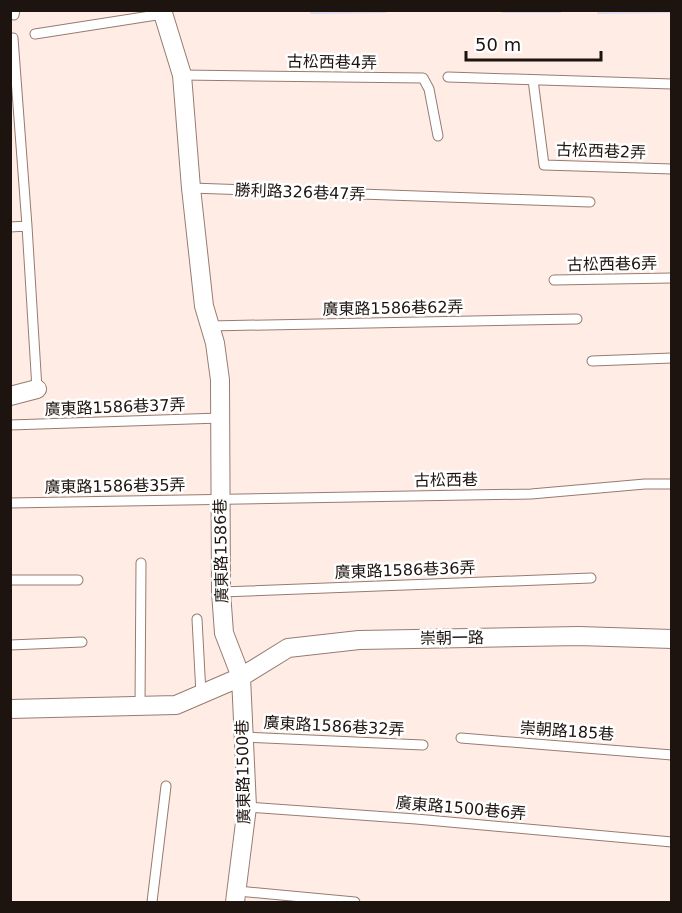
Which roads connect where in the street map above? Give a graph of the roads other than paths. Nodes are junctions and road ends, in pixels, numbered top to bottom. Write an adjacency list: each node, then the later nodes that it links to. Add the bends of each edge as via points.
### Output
1 (162, 12): 2 (lane); 4 (street)
2 (35, 34)
3 (12, 38): 12 (lane)
4 (182, 75): 8 (lane, 古松西巷4弄, via 423,78 429,89); 10 (street)
5 (448, 77): 6 (lane)
6 (533, 80): 7 (lane); 9 (lane, 古松西巷2弄, via 544,165)
7 (672, 84)
8 (438, 136)
9 (672, 169)
10 (191, 188): 11 (lane, 勝利路326巷47弄); 17 (street, 廣東路1586巷, via 204,306)
11 (590, 202)
12 (27, 226): 13 (lane); 20 (lane)
13 (10, 227)
14 (672, 278): 15 (lane, 古松西巷6弄)
15 (554, 280)
16 (578, 319): 17 (lane, 廣東路1586巷62弄)
17 (210, 326): 22 (street, 廣東路1586巷, via 220,380)
18 (672, 358): 19 (lane)
19 (592, 361)
20 (37, 389): 21 (street)
21 (10, 396)
22 (220, 418): 23 (lane, 廣東路1586巷37弄); 25 (street, 廣東路1586巷)
23 (10, 425)
24 (672, 484): 25 (lane, 古松西巷, via 531,494)
25 (220, 499): 26 (lane, 廣東路1586巷35弄); 31 (street, 廣東路1586巷)
26 (10, 503)
27 (141, 563): 38 (lane)
28 (591, 578): 31 (lane, 廣東路1586巷36弄)
29 (10, 580): 30 (lane)
30 (78, 580)
31 (221, 592): 36 (street, 廣東路1586巷, via 224,633)
32 (197, 620): 37 (lane)
33 (672, 639): 36 (street, 崇朝一路, via 579,636 358,640 288,648)
34 (82, 642): 35 (lane)
35 (10, 645)
36 (241, 677): 37 (street); 40 (street, 廣東路1500巷)
37 (201, 694): 38 (street, via 176,705)
38 (140, 706): 39 (street)
39 (10, 709)
40 (244, 737): 42 (lane, 廣東路1586巷32弄); 45 (street, 廣東路1500巷)
41 (461, 738): 43 (lane, 崇朝路185巷)
42 (423, 745)
43 (672, 754)
44 (166, 786): 48 (lane)
45 (247, 807): 46 (lane, 廣東路1500巷6弄); 47 (street, 廣東路1500巷)
46 (672, 842)
47 (236, 897): 49 (lane)
48 (152, 903)
49 (355, 903)

